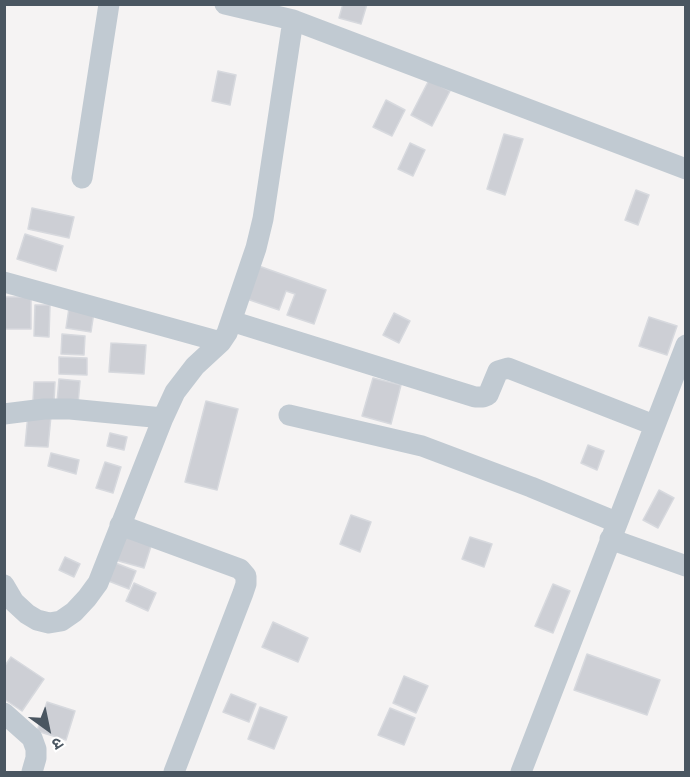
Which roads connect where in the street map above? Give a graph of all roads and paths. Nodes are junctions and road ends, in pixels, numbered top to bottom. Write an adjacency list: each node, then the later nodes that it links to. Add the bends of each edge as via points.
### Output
1 (109, 4): 5 (street)
2 (225, 4): 3 (street)
3 (293, 20): 4 (street); 7 (street, via 263,219)
4 (686, 169)
5 (82, 178)
6 (4, 282): 8 (street)
7 (231, 321): 8 (street); 13 (street, via 475,397 488,395 498,371 508,368)
8 (221, 342): 12 (street, via 184,378)
9 (686, 345): 13 (street)
10 (4, 414): 12 (street, via 44,408)
11 (289, 415): 15 (street, via 422,446 531,487)
12 (163, 418): 14 (street)
13 (654, 426): 15 (street)
14 (120, 525): 17 (street, via 98,583 74,612 61,621 37,620); 20 (street, via 240,568 246,576 243,593)
15 (613, 530): 16 (street); 21 (street)
16 (686, 566)
17 (8, 601)
18 (4, 713): 19 (street, via 32,738 36,749)
19 (32, 772)
20 (174, 772)
21 (521, 772)

